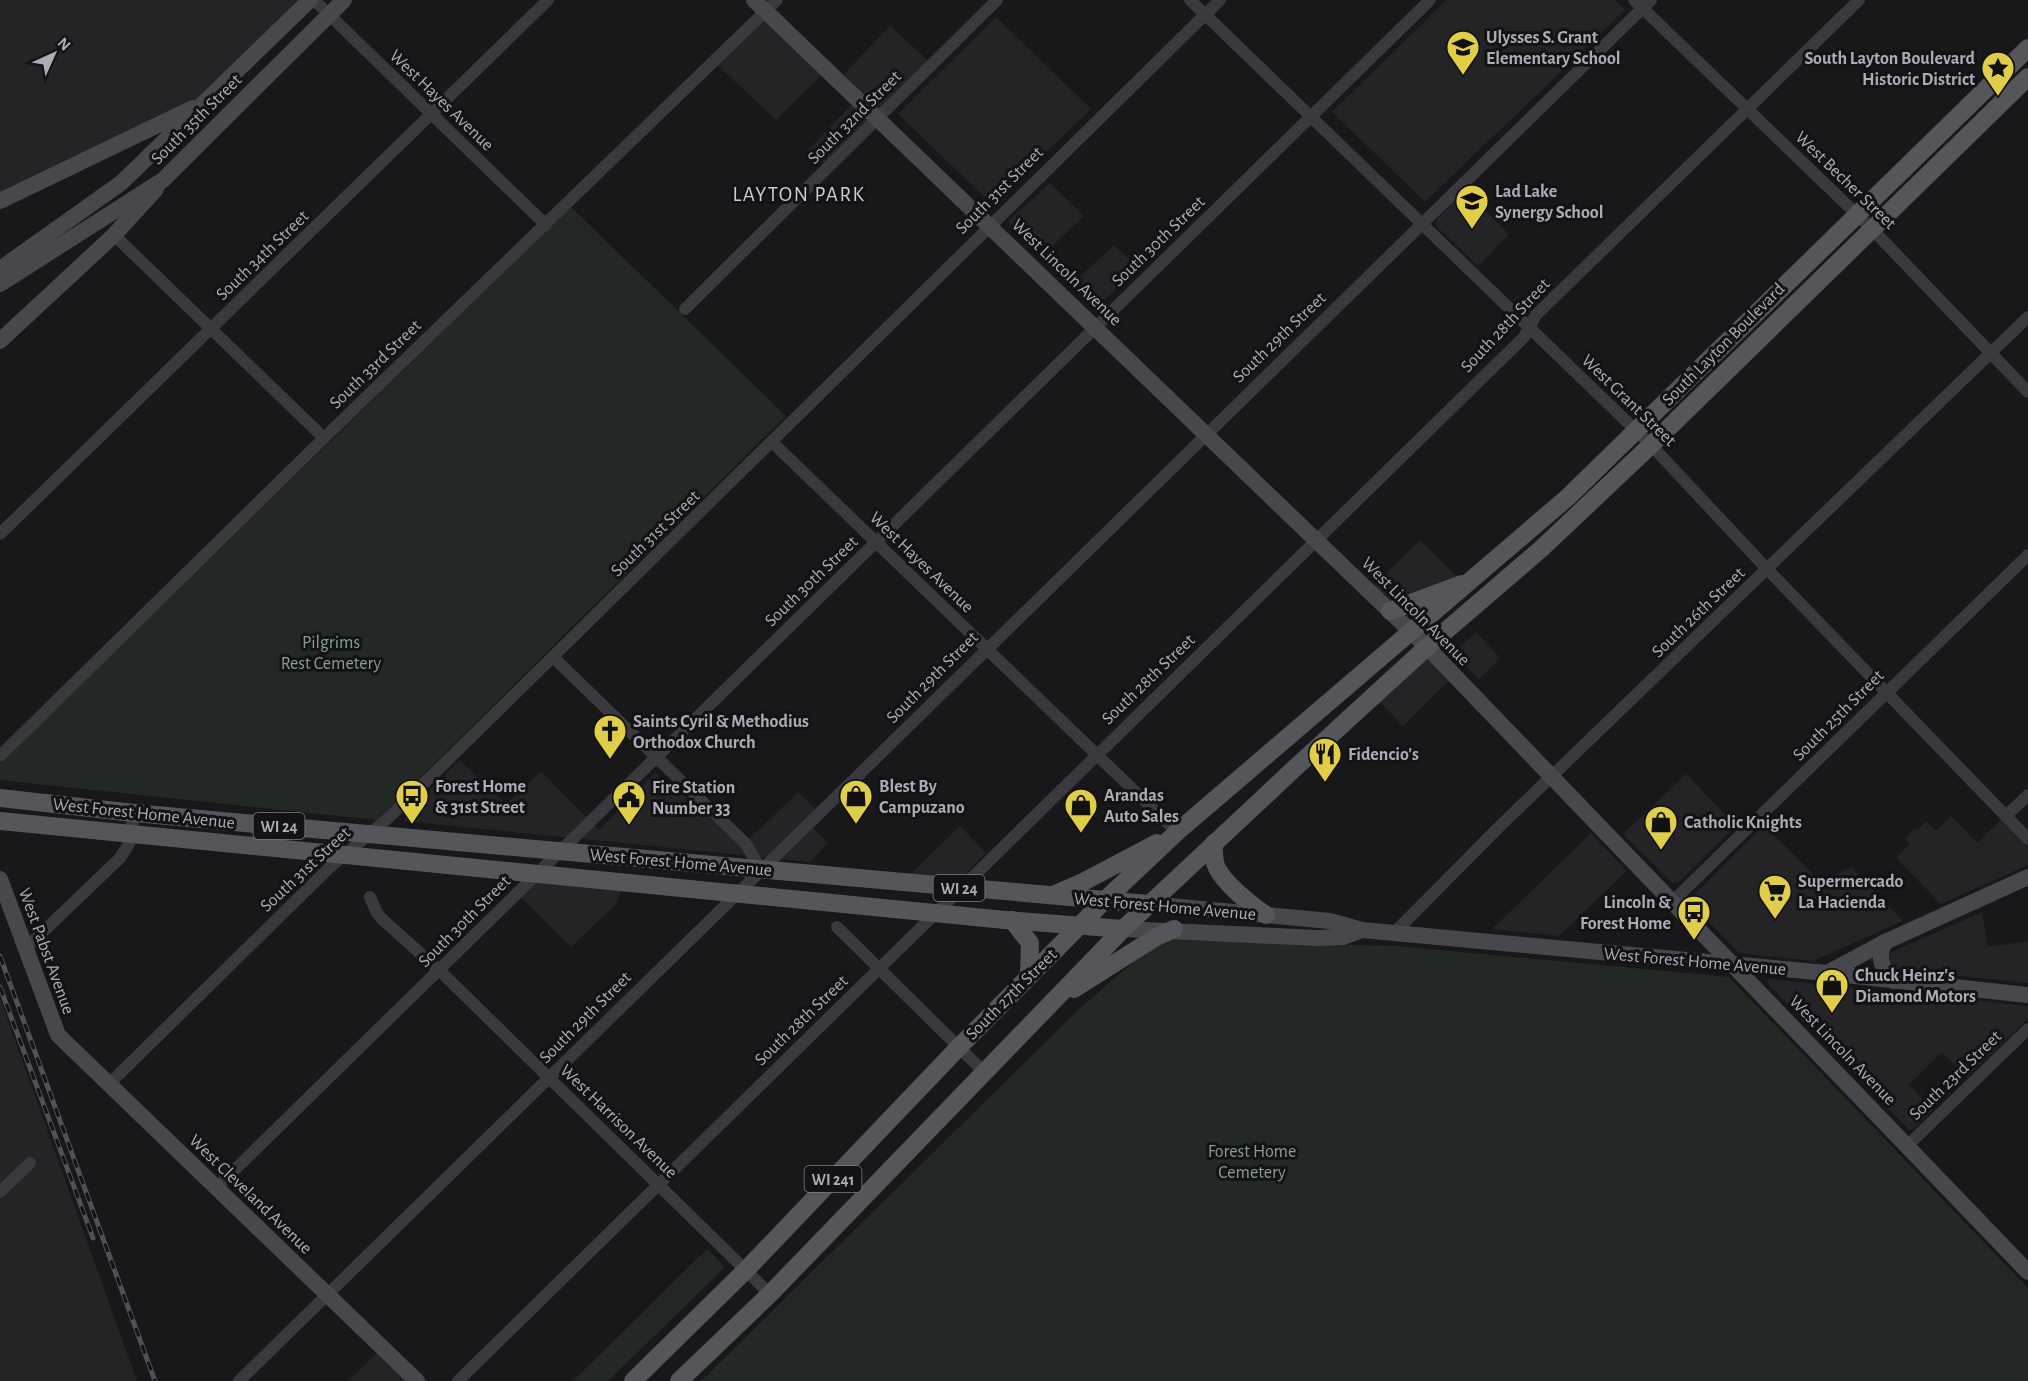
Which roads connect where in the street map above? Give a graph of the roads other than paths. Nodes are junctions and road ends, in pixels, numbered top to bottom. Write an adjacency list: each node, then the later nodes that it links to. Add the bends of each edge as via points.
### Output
1 (312, 0): 12 (street, West Hayes Avenue); 15 (main road, South 35th Street)
2 (344, 0): 12 (main road, South 35th Street)
3 (548, 0): 17 (street, South 34th Street)
4 (997, 0): 19 (street, South 32nd Street)
5 (1190, 0): 11 (street, West Grant Street)
6 (1220, 0): 11 (street, South 31st Street)
7 (1430, 0): 18 (street, South 30th Street)
8 (1859, 0): 16 (street, South 28th Street)
9 (1642, 3): 16 (street, West Becher Street); 23 (street, South 29th Street)
10 (766, 4): 19 (main road, West Lincoln Avenue); 24 (street, South 33rd Street)
11 (1206, 14): 18 (street, West Grant Street); 25 (street, South 31st Street)
12 (328, 15): 17 (street, West Hayes Avenue); 20 (main road, South 35th Street)
13 (2028, 48): 22 (main road, South Layton Boulevard)
14 (2028, 76): 26 (main road, South Layton Boulevard)
15 (207, 101): 21 (main road); 28 (main road, South 35th Street, via 121,183)
16 (1748, 110): 22 (street, West Becher Street); 34 (street, South 28th Street, via 1536,315)
17 (431, 114): 24 (street, West Hayes Avenue); 35 (street, South 34th Street)
18 (1312, 116): 23 (street, West Grant Street); 33 (street, South 30th Street)
19 (878, 118): 25 (main road, West Lincoln Avenue); 31 (street, South 32nd Street)
20 (163, 180): 27 (main road); 28 (main road, South 35th Street)
21 (0, 201)
22 (1856, 214): 26 (street, West Becher Street); 39 (main road, South Layton Boulevard)
23 (1422, 222): 34 (street, West Grant Street); 40 (street, South 29th Street)
24 (546, 225): 41 (street, South 33rd Street)
25 (990, 225): 33 (main road, West Lincoln Avenue); 42 (street, South 31st Street)
26 (1872, 229): 37 (street, West Becher Street); 43 (main road, South Layton Boulevard)
27 (114, 234): 35 (street); 36 (main road)
28 (23, 261): 29 (main road, South 35th Street); 30 (main road, South 35th Street)
29 (0, 269)
30 (0, 284)
31 (685, 309)
32 (2028, 317): 37 (street, South 26th Street)
33 (1096, 327): 40 (main road, West Lincoln Avenue); 46 (street, South 30th Street)
34 (1529, 327): 39 (street, West Grant Street); 45 (street, South 28th Street, via 1524,337)
35 (212, 330): 41 (street); 44 (street, South 34th Street)
36 (0, 341)
37 (1991, 353): 38 (street, West Becher Street); 48 (street, South 26th Street)
38 (2028, 392)
39 (1636, 430): 43 (street, West Grant Street); 49 (main road, South Layton Boulevard, via 1568,497)
40 (1207, 434): 45 (main road, West Lincoln Avenue); 53 (street, South 29th Street)
41 (324, 438): 57 (street, South 33rd Street)
42 (772, 442): 46 (street, West Hayes Avenue); 54 (street, South 31st Street)
43 (1652, 445): 48 (street, West Grant Street); 52 (main road, South Layton Boulevard, via 1541,549)
44 (0, 534)
45 (1317, 540): 50 (main road, West Lincoln Avenue); 56 (street, South 28th Street)
46 (876, 542): 53 (street, West Hayes Avenue); 58 (street, South 30th Street)
47 (2028, 555): 55 (street, South 25th Street)
48 (1768, 570): 55 (street, West Grant Street); 59 (street, South 26th Street)
49 (1472, 580): 50 (main road); 51 (main road, South Layton Boulevard)
50 (1390, 611): 51 (main road, West Lincoln Avenue)
51 (1411, 632): 52 (main road, West Lincoln Avenue); 65 (main road, South 27th Street)
52 (1427, 647): 59 (main road, West Lincoln Avenue); 69 (main road, South 27th Street)
53 (986, 648): 56 (street, West Hayes Avenue); 72 (street, South 29th Street)
54 (553, 657): 58 (street); 66 (street, South 31st Street)
55 (1886, 693): 63 (street, West Grant Street); 81 (street, South 25th Street)
56 (1097, 755): 65 (street, West Hayes Avenue); 76 (street, South 28th Street)
57 (0, 756)
58 (656, 757): 70 (street, South 30th Street); 72 (street, via 746,844)
59 (1553, 776): 81 (main road, West Lincoln Avenue); 91 (street, South 26th Street)
60 (2028, 795): 63 (street)
61 (0, 798): 62 (main road, West Forest Home Avenue / WI 24)
62 (134, 813): 66 (main road, West Forest Home Avenue / WI 24); 67 (street)
63 (2006, 816): 68 (street, West Grant Street)
64 (0, 820): 67 (main road, West Forest Home Avenue / WI 24)
65 (1177, 832): 78 (main road); 80 (main road, South 27th Street)
66 (371, 833): 70 (main road, West Forest Home Avenue / WI 24); 71 (street, South 31st Street)
67 (132, 834): 71 (main road, West Forest Home Avenue / WI 24); 93 (street, via 120,858)
68 (2028, 839)
69 (1214, 843): 82 (main road, South 27th Street); 84 (main road, via 1217,868)
70 (559, 851): 72 (main road, West Forest Home Avenue / WI 24); 73 (street, South 30th Street)
71 (345, 855): 73 (main road, West Forest Home Avenue / WI 24); 107 (street, South 31st Street)
72 (761, 870): 76 (main road, West Forest Home Avenue / WI 24); 77 (street, South 29th Street)
73 (536, 874): 77 (main road, West Forest Home Avenue / WI 24); 96 (street, South 30th Street)
74 (2028, 877): 92 (main road)
75 (0, 879): 93 (main road, West Pabst Avenue)
76 (961, 888): 78 (main road, West Forest Home Avenue / WI 24); 83 (street, South 28th Street)
77 (737, 892): 83 (main road, West Forest Home Avenue / WI 24); 106 (street, South 29th Street)
78 (1051, 896): 80 (main road, West Forest Home Avenue / WI 24)
79 (370, 897): 96 (street, West Harrison Avenue, via 376,913)
80 (1104, 901): 82 (main road, West Forest Home Avenue / WI 24); 86 (main road, South 27th Street / WI 241)
81 (1673, 901): 94 (main road, West Lincoln Avenue)
82 (1148, 904): 84 (main road, West Forest Home Avenue); 88 (main road, South 27th Street / WI 241)
83 (935, 913): 85 (main road, West Forest Home Avenue / WI 24); 95 (street, South 28th Street)
84 (1266, 915): 90 (main road, West Forest Home Avenue, via 1330,921)
85 (1011, 920): 86 (main road, West Forest Home Avenue / WI 24); 98 (main road, via 1030,943)
86 (1080, 925): 88 (main road, West Forest Home Avenue / WI 24); 98 (main road, South 27th Street / WI 241)
87 (837, 927): 95 (street)
88 (1123, 929): 89 (main road, West Forest Home Avenue); 101 (main road, South 27th Street / WI 241)
89 (1174, 929): 90 (main road, West Forest Home Avenue, via 1318,938 1343,937); 101 (main road)
90 (1362, 930): 91 (main road, West Forest Home Avenue)
91 (1394, 933): 94 (main road, West Forest Home Avenue)
92 (1885, 942): 97 (main road); 99 (main road, via 1882,966)
93 (26, 948): 103 (main road, West Pabst Avenue)
94 (1734, 964): 97 (main road, West Forest Home Avenue); 108 (main road, West Lincoln Avenue)
95 (879, 968): 104 (street); 110 (street, South 28th Street)
96 (440, 971): 106 (street, West Harrison Avenue); 111 (street, South 30th Street)
97 (1827, 973): 99 (main road, West Forest Home Avenue)
98 (1029, 975): 104 (main road, South 27th Street / WI 241)
99 (1894, 981): 100 (main road, West Forest Home Avenue)
100 (2028, 995)
101 (1047, 1006): 105 (main road, South 27th Street / WI 241)
102 (2028, 1029): 108 (street, South 23rd Street)
103 (57, 1035): 107 (main road, West Cleveland Avenue)
104 (959, 1047): 105 (street); 113 (main road, South 27th Street / WI 241)
105 (983, 1071): 116 (main road, South 27th Street / WI 241)
106 (549, 1078): 110 (street, West Harrison Avenue); 115 (street, South 29th Street)
107 (108, 1085): 111 (main road, West Cleveland Avenue)
108 (1907, 1146): 114 (main road, West Lincoln Avenue)
109 (30, 1163): 112 (street)
110 (659, 1184): 113 (street, West Harrison Avenue); 119 (street, South 28th Street)
111 (217, 1187): 115 (main road, West Cleveland Avenue)
112 (0, 1192)
113 (746, 1270): 116 (street, West Harrison Avenue); 120 (main road, South 27th Street / WI 241)
114 (2028, 1272)
115 (327, 1294): 117 (street, South 29th Street); 118 (main road, West Cleveland Avenue)
116 (770, 1294): 121 (main road, South 27th Street / WI 241)
117 (239, 1381)
118 (417, 1381)
119 (458, 1381)
120 (633, 1381)
121 (679, 1381)

